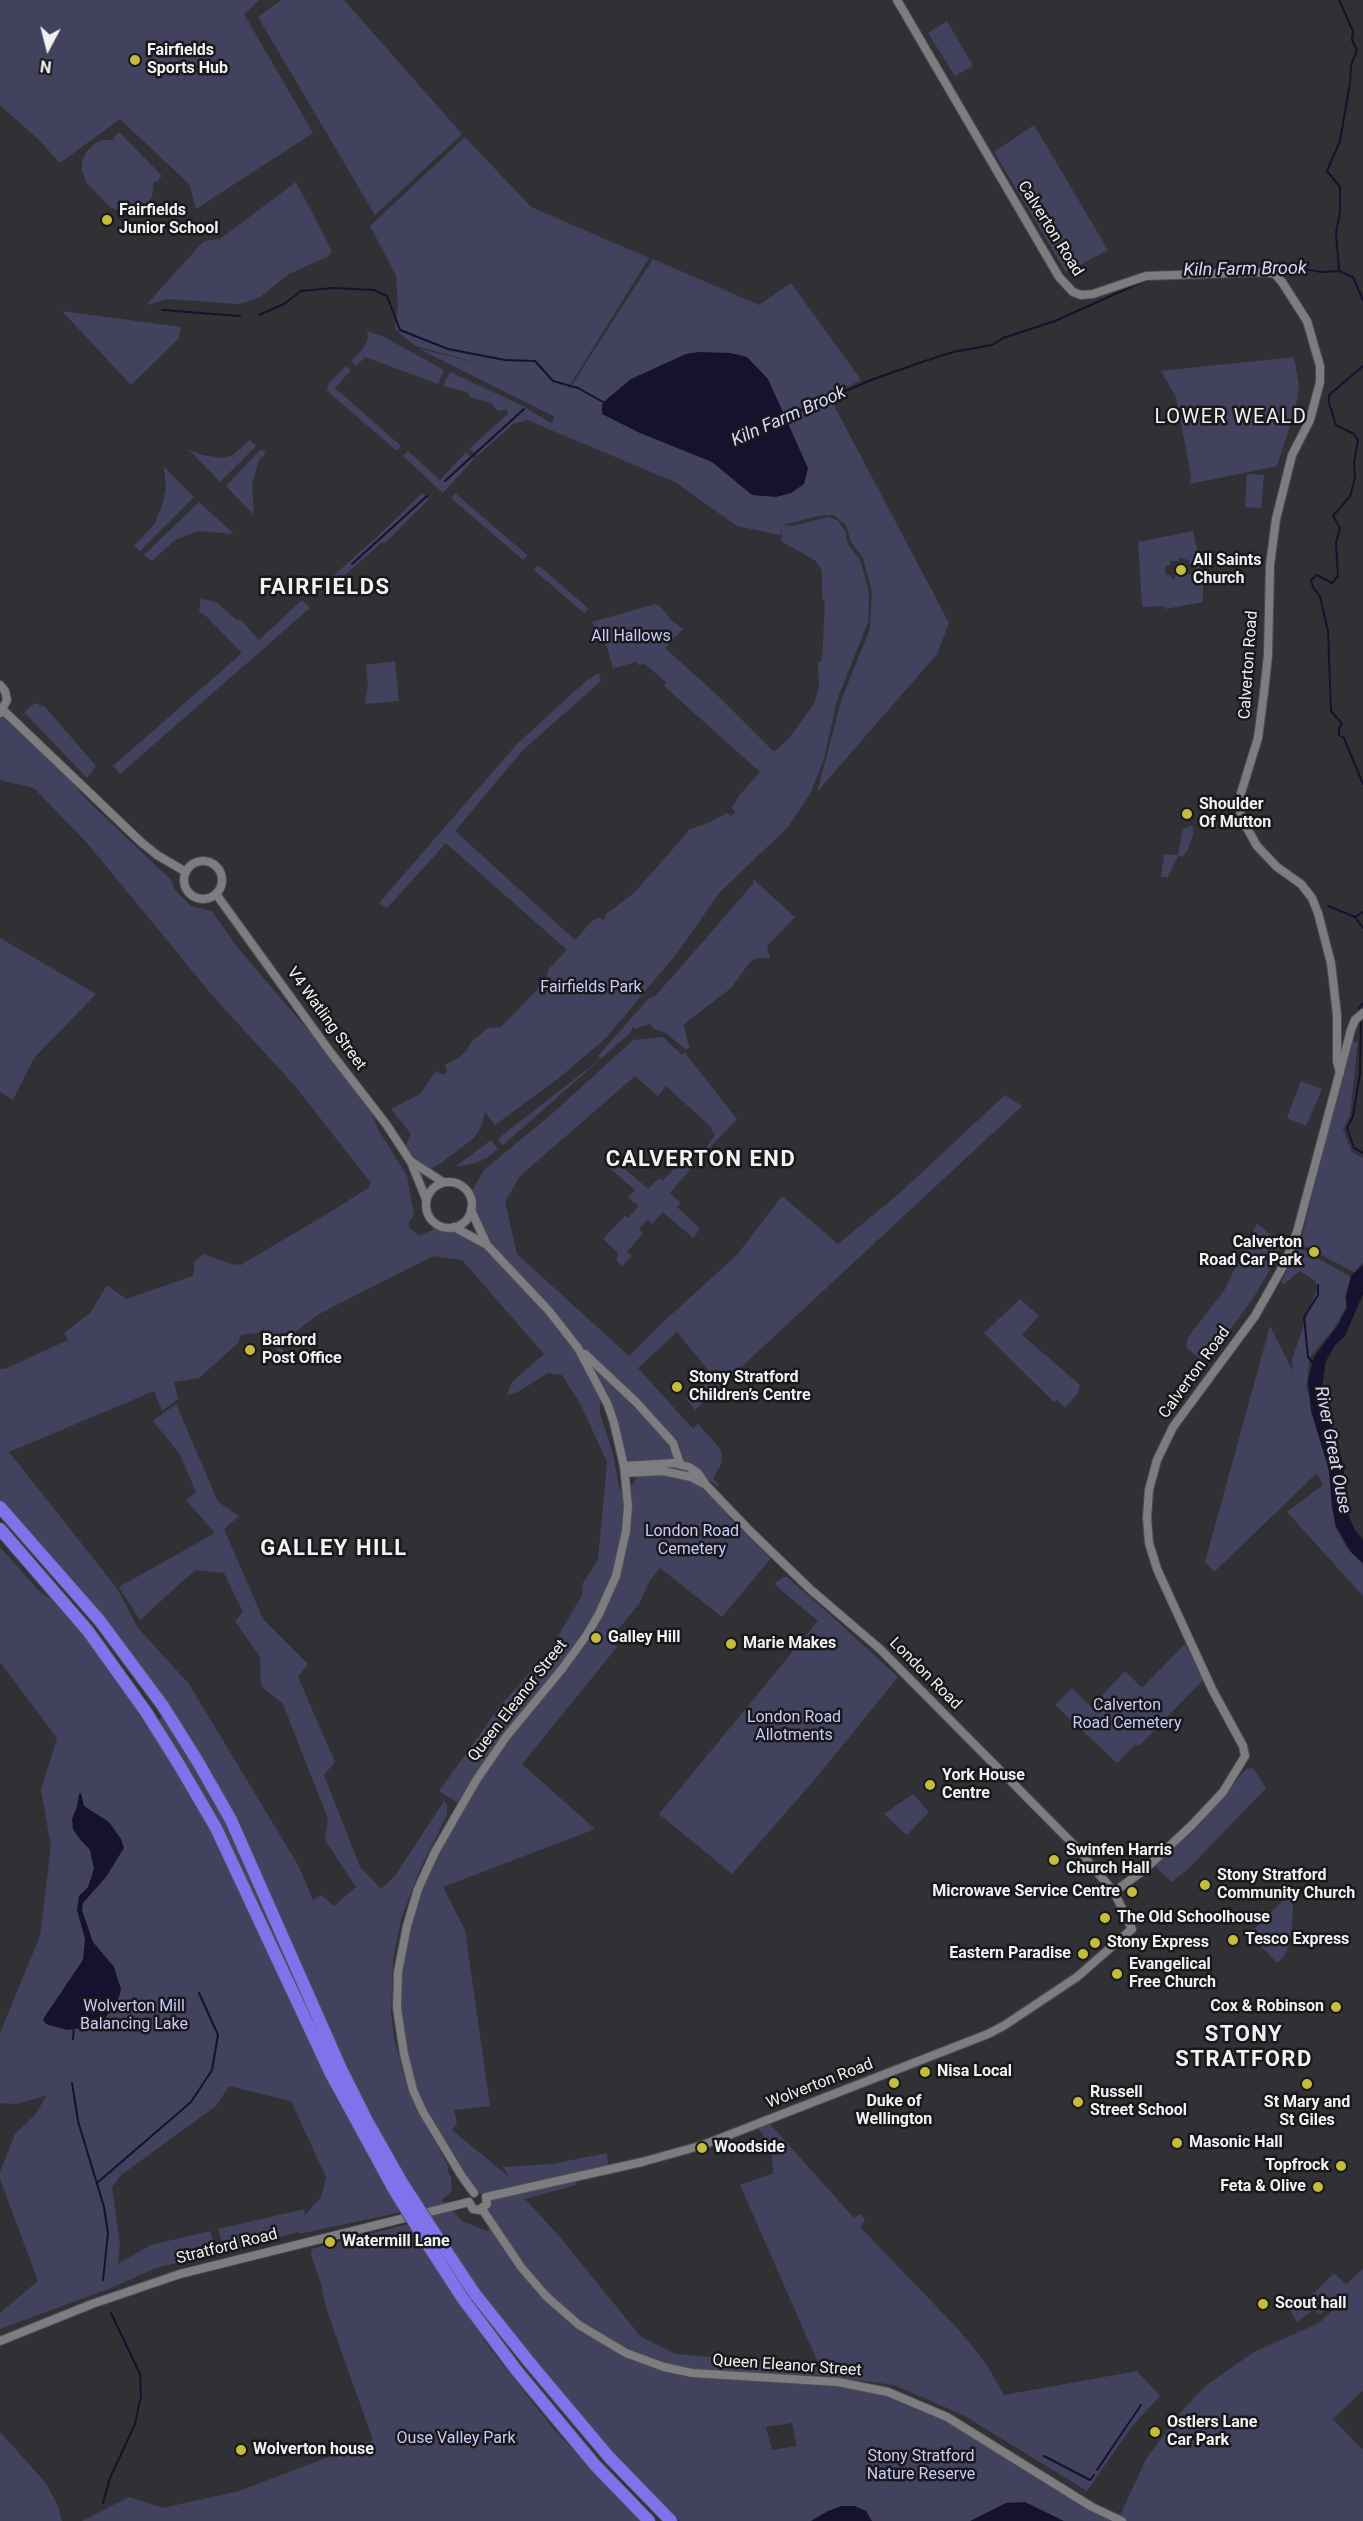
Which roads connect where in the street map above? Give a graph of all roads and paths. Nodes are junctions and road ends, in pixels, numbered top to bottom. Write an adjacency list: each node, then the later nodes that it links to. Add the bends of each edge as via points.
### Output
1 (897, 0): 7 (street, Calverton Road, via 1059,277 1073,292 1093,294 1146,276 1265,272 1275,274 1282,282 1307,321 1320,366 1320,382 1310,420 1292,454 1276,519 1264,692 1258,738 1241,793 1240,810 1257,846 1312,898 1324,935 1337,1015)
2 (0, 685): 3 (street, via 7,695)
3 (2, 711): 4 (street, via 141,842)
4 (186, 872): 5 (street, via 184,884 191,895 203,899); 5 (street, via 202,861 214,865 221,876)
5 (216, 894): 8 (street, V4 Watling Street)
6 (1361, 1015): 7 (street, Calverton Road, via 1351,1030)
7 (1340, 1073): 20 (street, Calverton Road, via 1286,1261 1255,1316 1173,1427 1157,1460 1149,1490 1149,1543 1157,1569 1245,1756 1223,1792 1192,1825)
8 (411, 1162): 9 (street, V4 Watling Street); 10 (street, V4 Watling Street)
9 (443, 1182): 10 (street, via 432,1188); 11 (street, via 465,1188)
10 (426, 1199): 12 (street, via 426,1209 433,1221)
11 (471, 1210): 12 (street, via 465,1221); 13 (street, Queen Eleanor Street)
12 (454, 1227): 13 (street, Queen Eleanor Street)
13 (487, 1245): 14 (street, Queen Eleanor Street)
14 (578, 1348): 15 (street, via 673,1443); 16 (street, Queen Eleanor Street, via 608,1405)
15 (680, 1464): 16 (street); 17 (street, London Road, via 698,1473)
16 (624, 1469): 17 (street, London Road, via 671,1472); 23 (street, Queen Eleanor Street, via 628,1506 616,1576 586,1636 500,1745 447,1828 418,1889 406,1926 397,2008 413,2090 436,2135)
17 (706, 1485): 20 (street, London Road, via 810,1589 880,1650 1050,1820)
18 (0, 1507): 22 (highway, via 100,1621 198,1761 231,1820 341,2069)
19 (0, 1529): 22 (highway, via 88,1631 178,1763 216,1828 331,2074)
20 (1114, 1892): 21 (street, London Road)
21 (1132, 1929): 24 (street, Wolverton Road, via 1077,1977 988,2034 703,2145)
22 (397, 2183): 27 (highway, bridge)
23 (474, 2193): 24 (street); 25 (street)
24 (486, 2197): 26 (street, via 487,2204)
25 (469, 2202): 26 (street, via 473,2209); 28 (street, Stratford Road, via 158,2280)
26 (482, 2209): 31 (street, Queen Eleanor Street, via 546,2296 579,2325 627,2353 692,2373 810,2380 888,2392 947,2417 1085,2503)
27 (436, 2245): 29 (highway, via 463,2299 517,2371 595,2465); 30 (highway, via 609,2457)
28 (0, 2341)
29 (649, 2521)
30 (671, 2521)
31 (1122, 2521)

